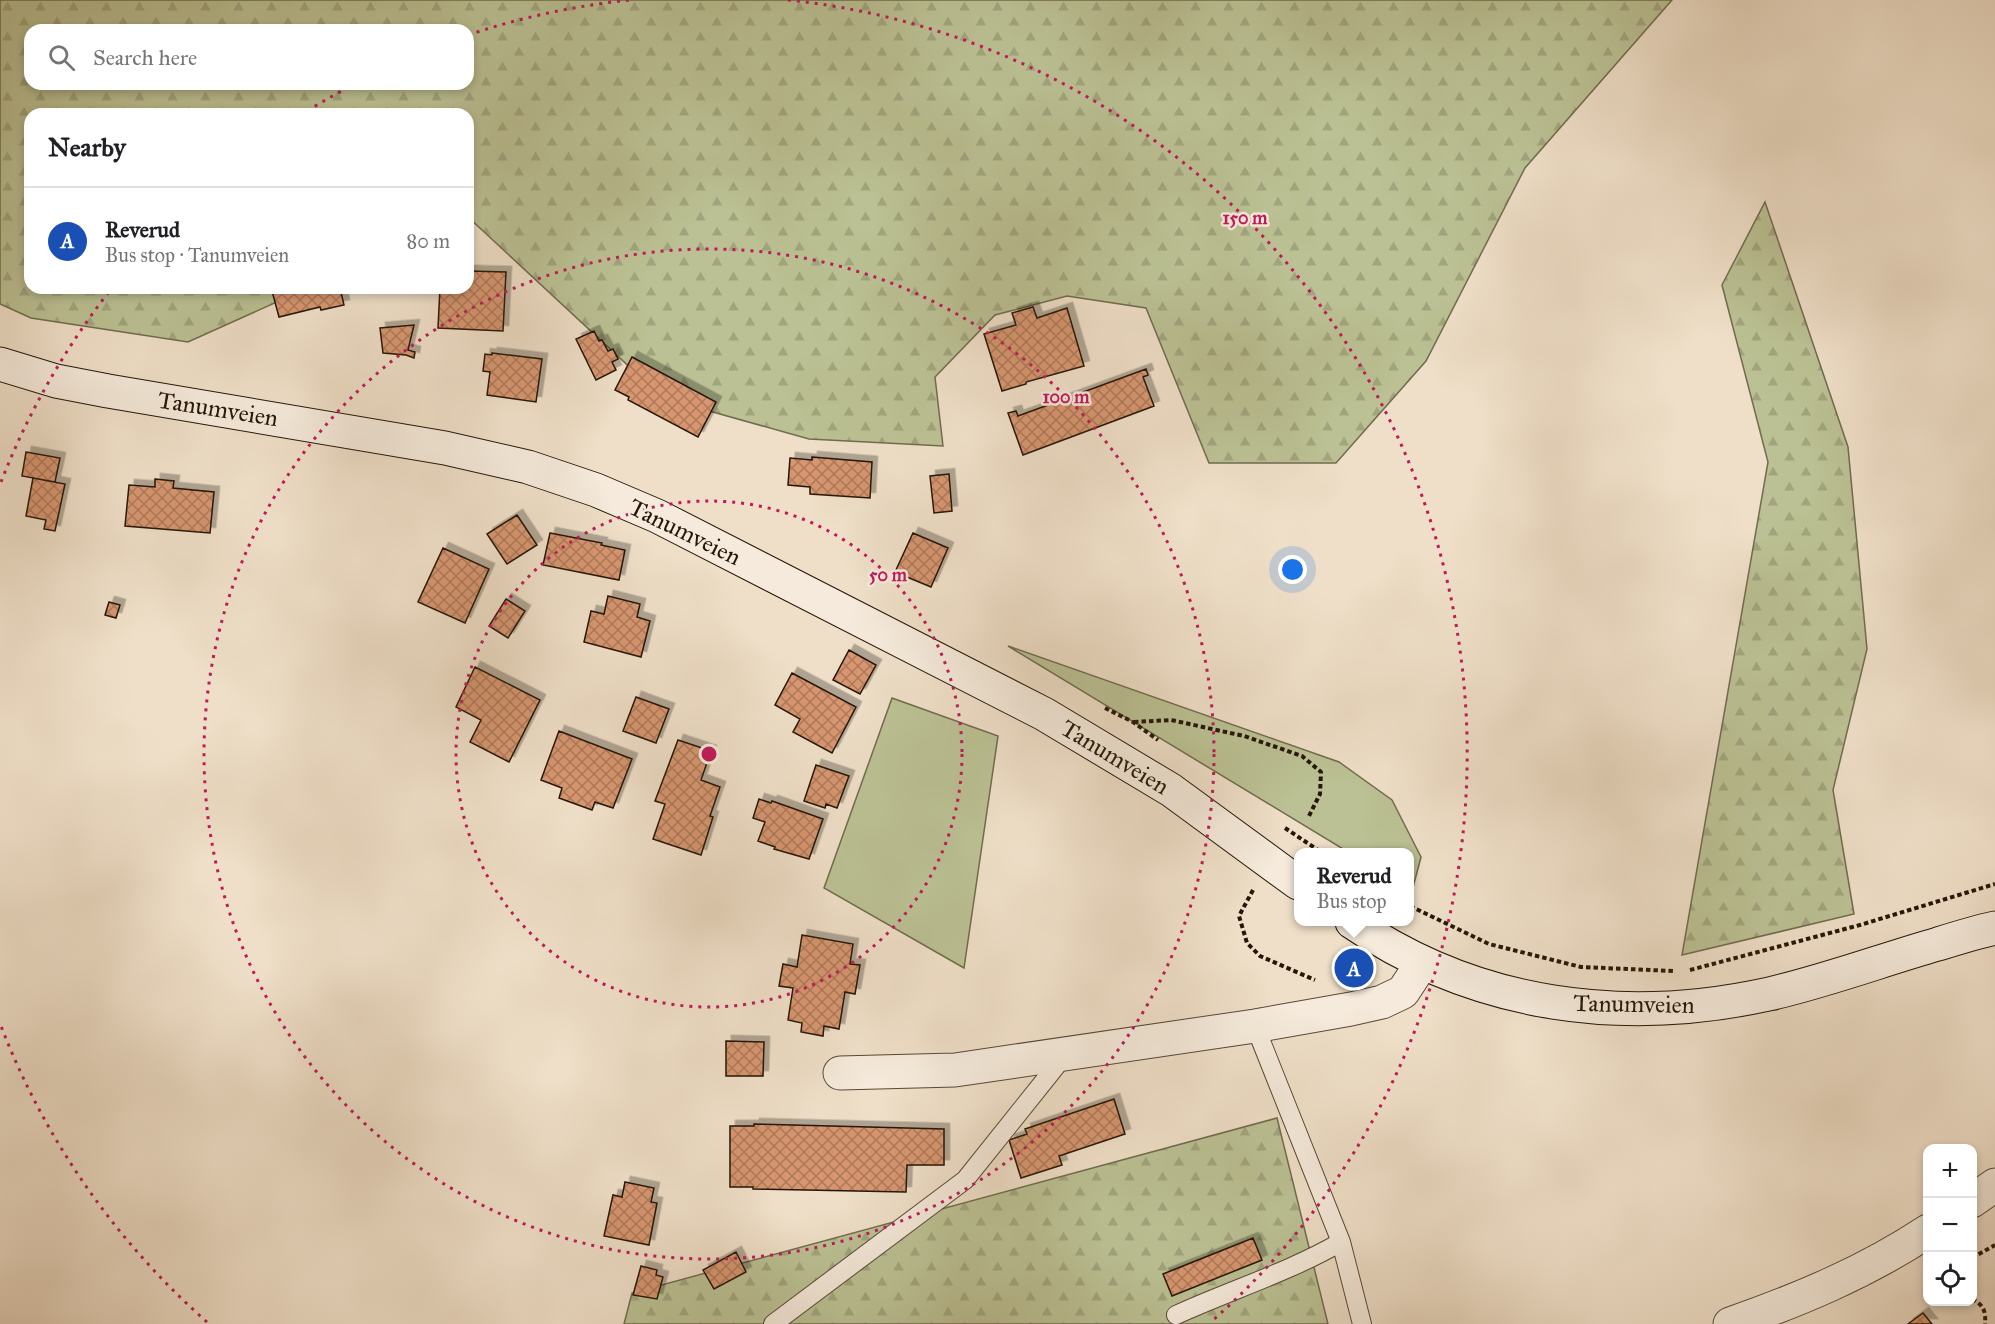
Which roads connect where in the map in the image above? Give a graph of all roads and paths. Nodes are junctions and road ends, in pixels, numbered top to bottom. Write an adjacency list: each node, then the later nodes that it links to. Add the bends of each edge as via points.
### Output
1 (0, 364): 4 (main road, Tanumveien, via 98,389 445,448 528,467 596,490 657,516 1044,714 1171,790)
2 (1133, 722): 3 (path, via 1171,720 1244,736 1302,756 1321,772 1320,794)
3 (1308, 818)
4 (1294, 879)
5 (1995, 884): 7 (path, via 1860,926 1684,971 1581,967 1489,944)
6 (1254, 889): 11 (path, via 1239,916 1247,943 1260,956 1347,994)
7 (1414, 908)
8 (1359, 926): 10 (main road, Tanumveien)
9 (1995, 928): 10 (main road, Tanumveien, via 1770,994 1648,1010 1590,1007 1493,990)
10 (1422, 963): 11 (main road, via 1403,992)
11 (1351, 1009): 12 (main road)
12 (1255, 1026): 13 (main road); 18 (lane)
13 (1065, 1055): 14 (main road, via 955,1070); 23 (lane, via 965,1180)
14 (840, 1073)
15 (1995, 1185): 16 (main road)
16 (1976, 1198)
17 (1923, 1234): 25 (main road, via 1841,1281)
18 (1341, 1242): 22 (lane, via 1310,1260); 24 (lane)
19 (1995, 1245): 20 (path)
20 (1977, 1255)
21 (1977, 1302): 26 (path, via 1986,1313)
22 (1176, 1315)
23 (773, 1324)
24 (1362, 1324)
25 (1730, 1324)
26 (1985, 1324)

